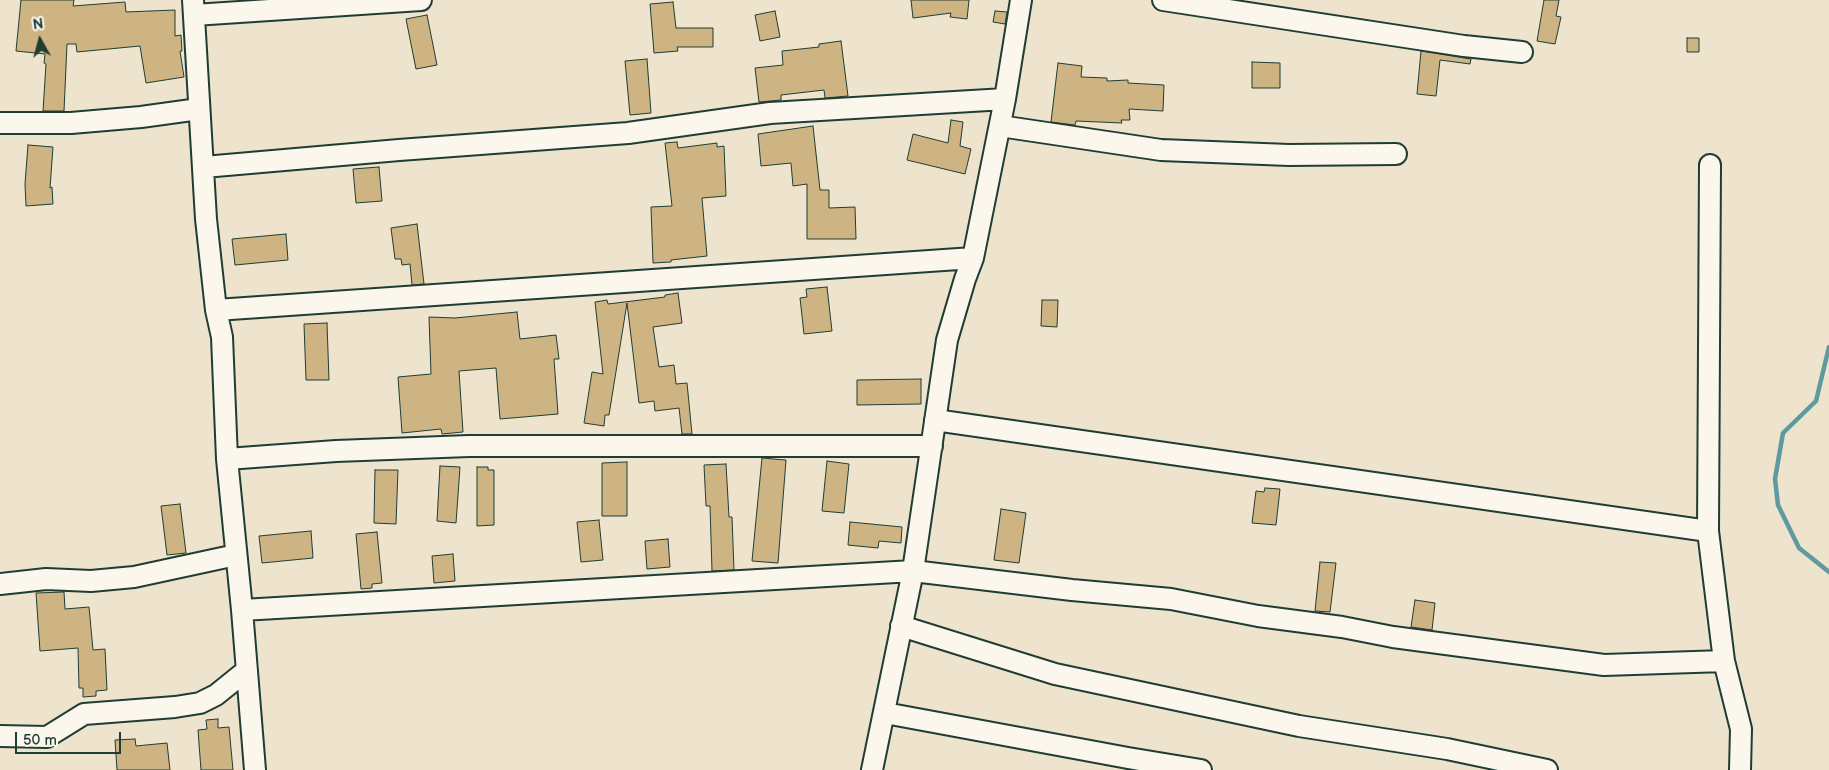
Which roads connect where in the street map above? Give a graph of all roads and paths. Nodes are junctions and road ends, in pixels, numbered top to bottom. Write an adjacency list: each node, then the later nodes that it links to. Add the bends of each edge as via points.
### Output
1 (421, 0): 4 (street)
2 (1021, 0): 6 (street)
3 (1163, 0): 5 (street)
4 (194, 8): 7 (street)
5 (1522, 52)
6 (1005, 99): 9 (street); 12 (street, via 770,113 628,133)
7 (199, 109): 8 (street, via 71,123); 12 (street)
8 (0, 123)
9 (1000, 126): 10 (street, via 1161,150 1289,155); 13 (street)
10 (1396, 154)
11 (1710, 165): 18 (street)
12 (204, 167): 14 (street)
13 (973, 258): 14 (street); 15 (street, via 947,340)
14 (216, 310): 17 (street, via 222,337)
15 (935, 420): 16 (street); 18 (street)
16 (932, 446): 17 (street, via 469,446); 20 (street)
17 (227, 459): 19 (street)
18 (1708, 531): 24 (street)
19 (236, 555): 21 (street, via 134,576); 22 (street)
20 (913, 571): 22 (street); 23 (street); 24 (street, via 1172,599 1392,637 1604,665)
21 (0, 584)
22 (242, 610): 25 (street)
23 (902, 626): 26 (street); 31 (street, via 1065,676 1299,726 1447,749)
24 (1724, 661): 32 (street, via 1741,729)
25 (247, 670): 27 (street, via 216,695 200,703 84,714 47,737); 28 (street)
26 (885, 713): 29 (street); 30 (street)
27 (0, 736)
28 (255, 770)
29 (872, 770)
30 (1200, 770)
31 (1547, 770)
32 (1740, 770)

